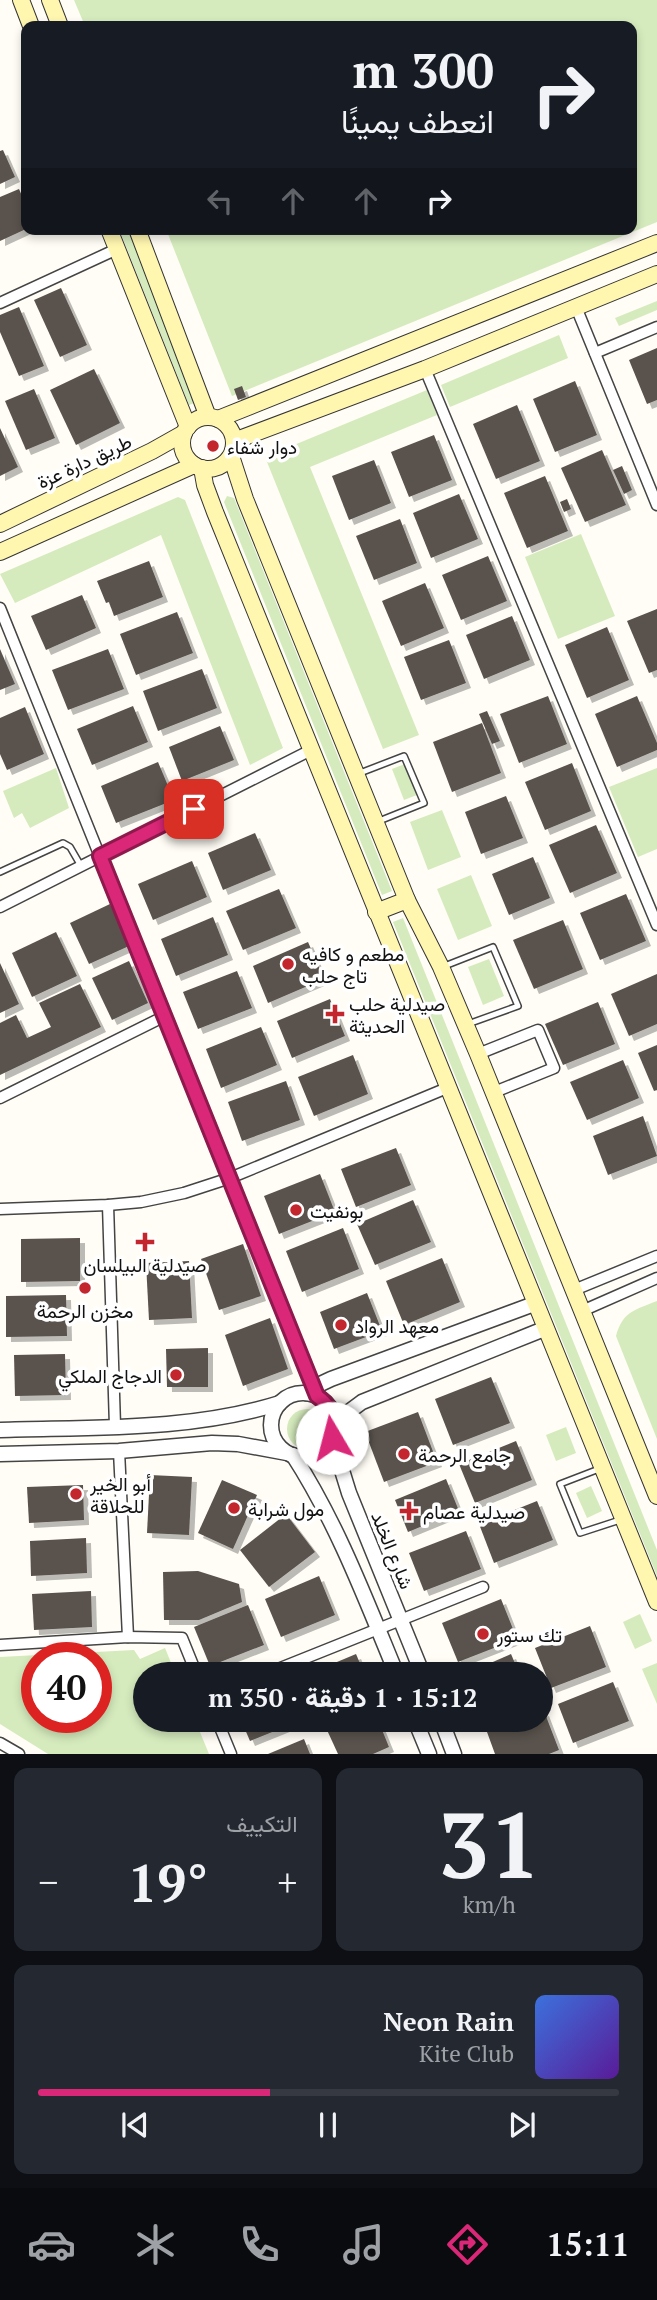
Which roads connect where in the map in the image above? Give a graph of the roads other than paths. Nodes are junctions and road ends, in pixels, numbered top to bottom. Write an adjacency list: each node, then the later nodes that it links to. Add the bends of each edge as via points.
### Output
1 (21, 0): 3 (main road)
2 (50, 0): 4 (main road)
3 (29, 21)
4 (58, 21)
5 (111, 235): 8 (main road)
6 (139, 235): 15 (main road)
7 (657, 243): 15 (main road)
8 (117, 249): 10 (street); 16 (main road)
9 (657, 274): 11 (main road)
10 (0, 303)
11 (576, 307): 13 (street); 14 (main road)
12 (657, 327): 13 (street)
13 (595, 353): 19 (street)
14 (425, 369): 17 (main road); 32 (street)
15 (213, 418): 16 (main road, via 194,421); 17 (main road, via 229,428)
16 (186, 430): 18 (main road, via 182,447); 20 (main road, طريق دارة عزة, via 152,451)
17 (232, 449): 18 (main road, via 218,467); 24 (main road, via 250,512)
18 (198, 467): 21 (main road); 23 (main road)
19 (657, 505)
20 (0, 523)
21 (0, 552)
22 (0, 608): 26 (street)
23 (311, 750): 26 (street); 31 (main road)
24 (356, 774): 25 (main road); 25 (lane, via 404,756 424,803)
25 (376, 822): 29 (main road)
26 (100, 856): 27 (street); 34 (street)
27 (81, 866): 28 (lane, via 63,843); 30 (street)
28 (0, 872)
29 (407, 900): 31 (main road); 33 (main road)
30 (0, 906)
31 (376, 912): 37 (main road)
32 (657, 925)
33 (441, 967): 35 (main road); 35 (lane, via 493,947 518,1006)
34 (165, 1016): 39 (street); 40 (street)
35 (465, 1026): 36 (main road)
36 (478, 1054): 38 (main road); 38 (street, via 538,1030 554,1068)
37 (447, 1088): 40 (street); 46 (main road)
38 (492, 1093): 45 (main road)
39 (0, 1098)
40 (230, 1178): 41 (street, via 184,1193); 49 (street)
41 (108, 1205): 42 (street); 52 (street)
42 (0, 1209)
43 (657, 1256): 45 (street)
44 (657, 1278): 47 (street)
45 (574, 1290): 47 (main road)
46 (534, 1304): 48 (main road); 49 (street)
47 (582, 1311): 59 (main road)
48 (544, 1329): 51 (street, via 362,1402); 58 (main road)
49 (312, 1392): 50 (street); 51 (street, via 326,1403)
50 (280, 1403): 52 (street, via 209,1420); 57 (street, via 272,1430 274,1439)
51 (335, 1422): 54 (street)
52 (115, 1426): 53 (street)
53 (0, 1430)
54 (332, 1438): 57 (street, via 316,1454); 63 (street, شارع الخلد, via 343,1477)
55 (119, 1451): 56 (street); 57 (street, via 212,1443); 65 (street)
56 (0, 1454)
57 (290, 1454): 64 (street, via 332,1523)
58 (602, 1468): 60 (main road); 60 (lane, via 560,1484 580,1533)
59 (657, 1496)
60 (623, 1519): 62 (main road)
61 (483, 1587): 63 (street)
62 (657, 1602)
63 (401, 1620): 64 (street); 70 (street, شارع الخلد)
64 (378, 1629): 68 (street); 69 (street)
65 (128, 1637): 66 (street); 67 (street, via 182,1638)
66 (0, 1645)
67 (192, 1662)
68 (296, 1662)
69 (392, 1662)
70 (418, 1662)
71 (222, 1732): 76 (street)
72 (420, 1732): 77 (street)
73 (446, 1732): 78 (street)
74 (0, 1743): 75 (street)
75 (19, 1754)
76 (231, 1754)
77 (429, 1754)
78 (454, 1754)

